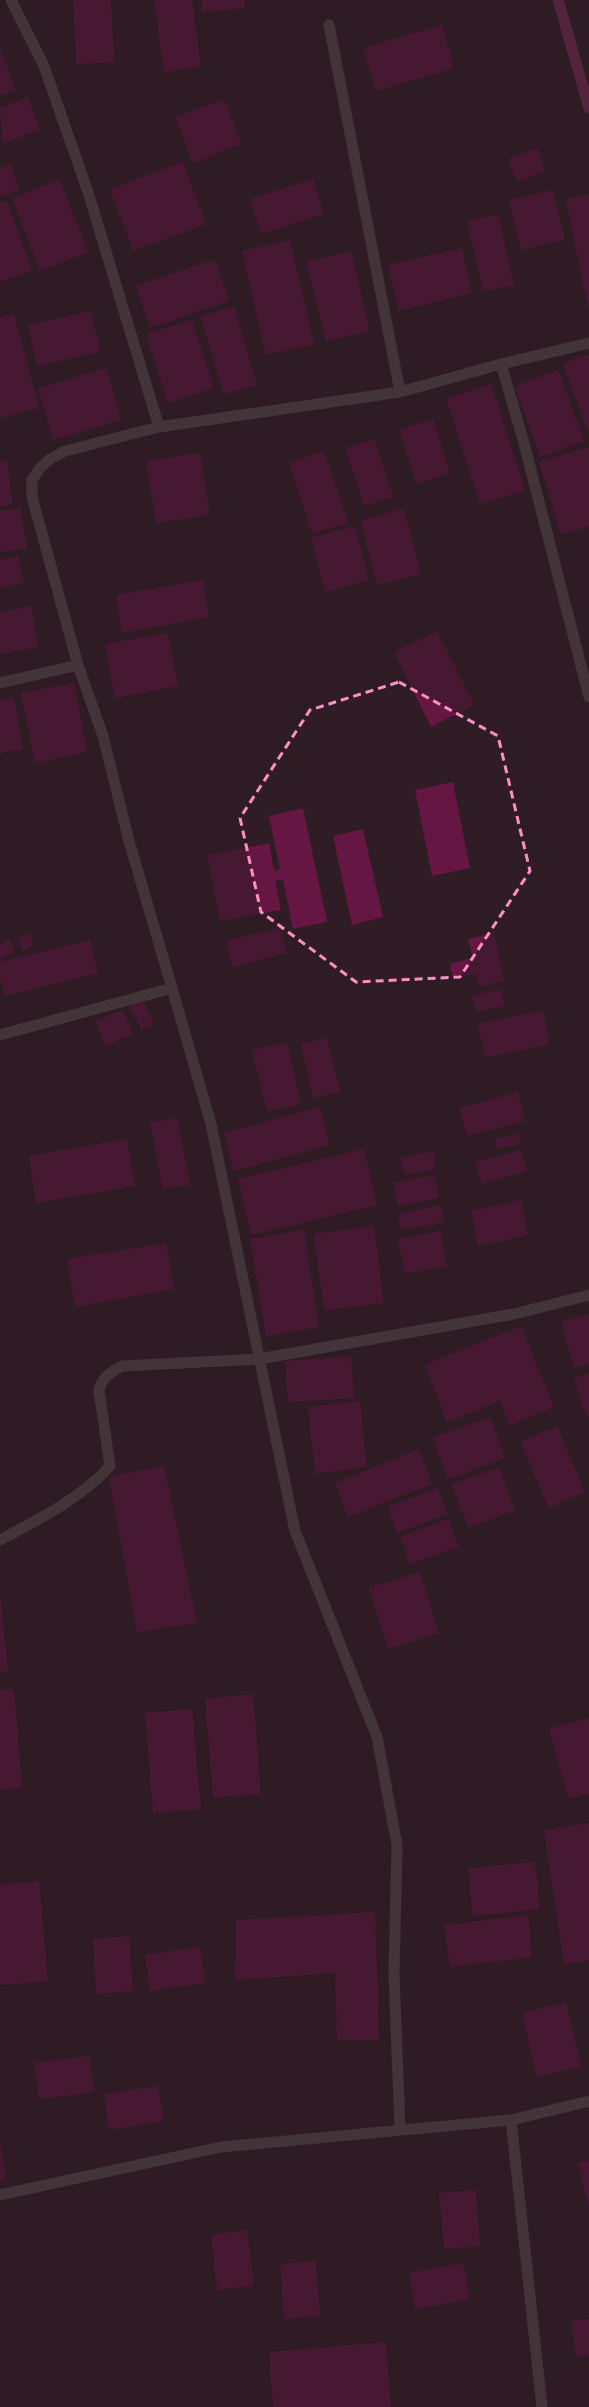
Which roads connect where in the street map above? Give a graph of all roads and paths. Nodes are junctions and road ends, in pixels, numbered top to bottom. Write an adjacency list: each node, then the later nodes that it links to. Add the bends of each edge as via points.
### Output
1 (11, 0): 6 (street, via 44,66 86,185)
2 (329, 25): 5 (street)
3 (589, 343): 4 (street)
4 (501, 364): 5 (street); 9 (street, via 524,443)
5 (400, 392): 6 (street)
6 (159, 427): 7 (street, via 65,451 45,464 32,480 32,497)
7 (78, 665): 8 (street); 10 (street, via 103,736 129,841)
8 (0, 683)
9 (589, 697)
10 (172, 988): 11 (street); 13 (street, via 211,1124)
11 (0, 1035)
12 (589, 1295): 13 (street, via 514,1314)
13 (259, 1359): 14 (street, via 122,1366 106,1376 101,1382 100,1391 110,1466 75,1495); 17 (street, via 295,1531 377,1737 397,1845 394,1974)
14 (0, 1540)
15 (589, 2101): 16 (street)
16 (511, 2120): 17 (street); 19 (street)
17 (400, 2129): 18 (street, via 221,2147)
18 (0, 2195)
19 (542, 2407)

